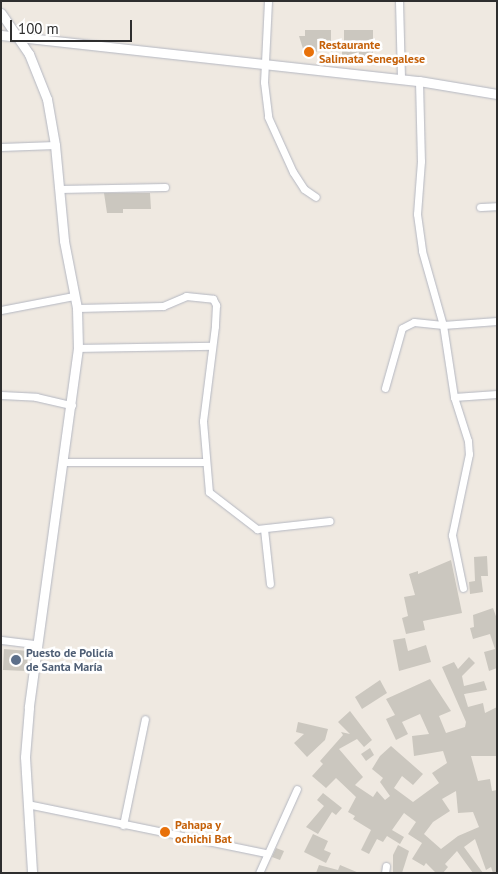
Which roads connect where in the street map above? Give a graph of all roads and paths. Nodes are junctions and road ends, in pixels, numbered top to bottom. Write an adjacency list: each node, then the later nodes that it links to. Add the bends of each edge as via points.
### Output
1 (268, 1): 6 (street)
2 (399, 1): 7 (street)
3 (1, 13): 5 (street)
4 (1, 34): 5 (street)
5 (19, 37): 6 (street); 10 (street, via 41,79)
6 (265, 63): 7 (street); 14 (street, via 268,116 292,172 304,189)
7 (401, 79): 8 (street)
8 (419, 81): 9 (street); 21 (street, via 421,161 418,214 422,251)
9 (497, 94)
10 (55, 145): 11 (street); 13 (street)
11 (1, 147)
12 (165, 187): 13 (street)
13 (59, 189): 17 (street)
14 (316, 197)
15 (497, 206): 16 (street)
16 (480, 207)
17 (74, 296): 18 (street); 19 (street)
18 (77, 308): 22 (street, via 163,306 186,296 212,299 216,305); 23 (street)
19 (1, 310)
20 (497, 321): 21 (street)
21 (443, 325): 24 (street, via 414,322 402,328); 27 (street)
22 (212, 346): 23 (street); 30 (street, via 203,421)
23 (78, 348): 28 (street)
24 (385, 388)
25 (497, 394): 27 (street)
26 (1, 395): 28 (street, via 36,397)
27 (454, 397): 34 (street, via 469,454 452,534)
28 (72, 405): 29 (street)
29 (65, 462): 30 (street); 36 (street)
30 (206, 462): 32 (street, via 212,497 225,502 258,529)
31 (330, 521): 32 (street)
32 (264, 528): 33 (street)
33 (270, 584)
34 (463, 588)
35 (1, 640): 36 (street)
36 (35, 644): 39 (street, via 26,749)
37 (144, 720): 40 (street)
38 (297, 789): 41 (street)
39 (27, 804): 40 (street); 42 (street)
40 (123, 825): 41 (street)
41 (266, 853): 43 (street)
42 (32, 873)
43 (259, 873)

